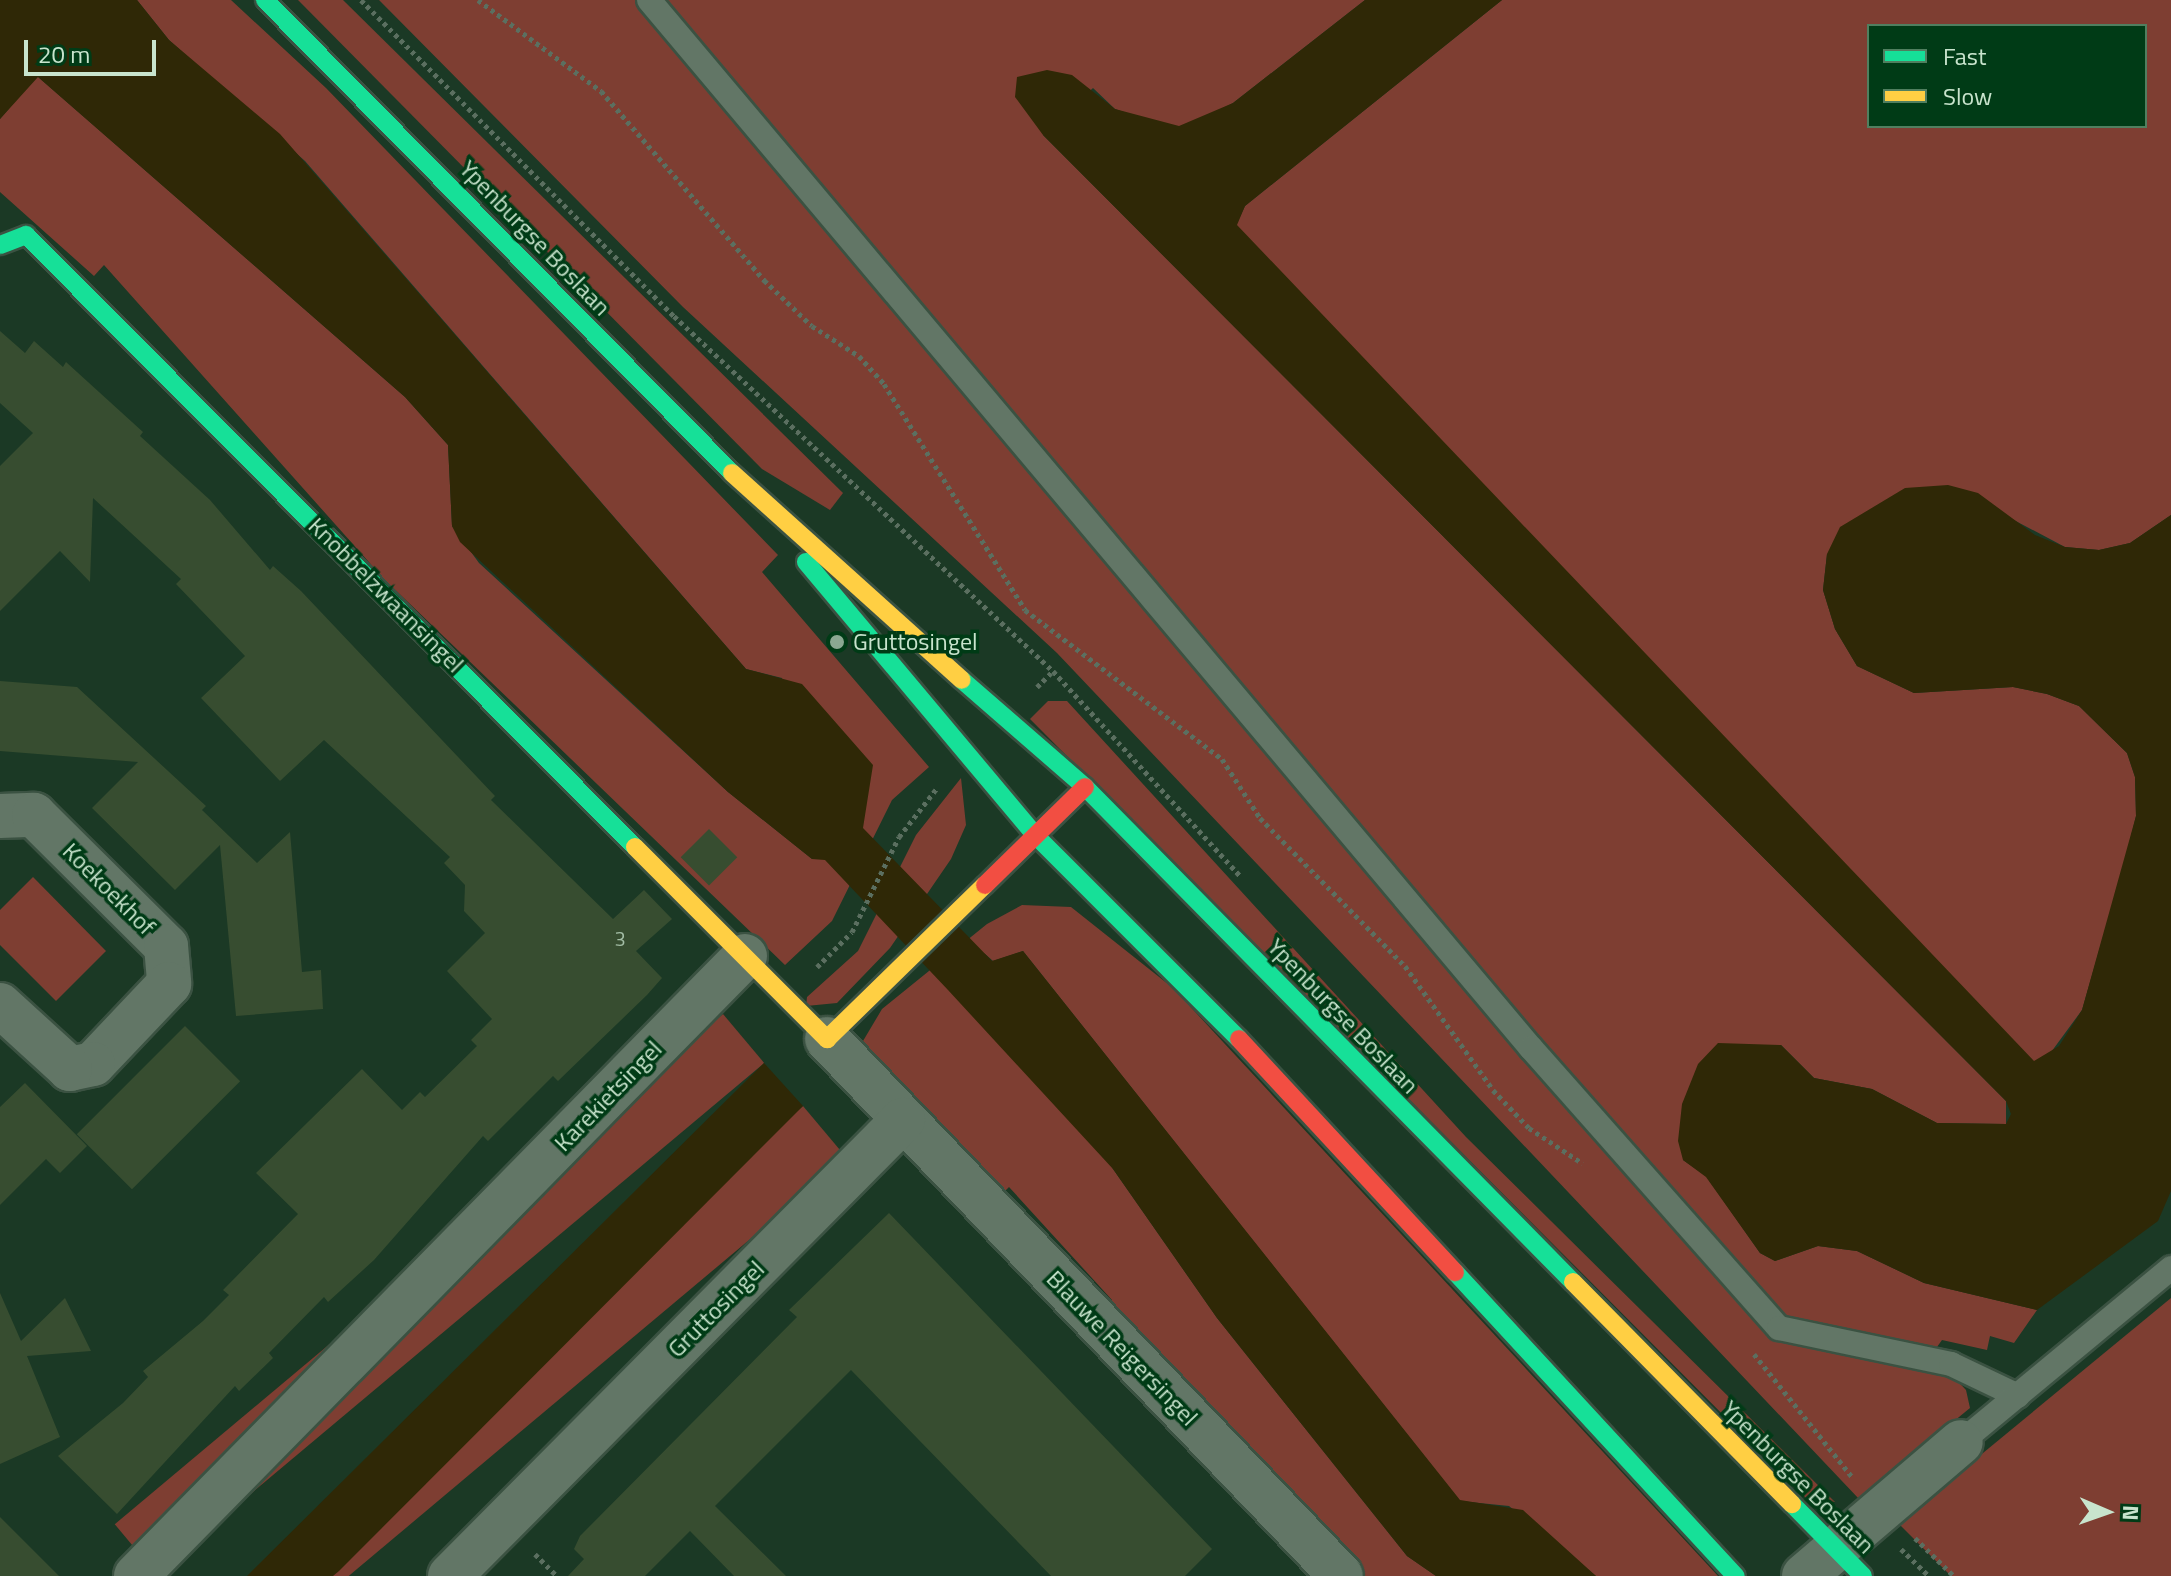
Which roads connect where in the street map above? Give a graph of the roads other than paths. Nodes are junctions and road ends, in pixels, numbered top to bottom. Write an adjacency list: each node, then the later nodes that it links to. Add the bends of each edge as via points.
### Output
1 (265, 0): 4 (main road, Ypenburgse Boslaan)
2 (649, 0): 13 (lane, via 1531,1048 1779,1328 1951,1364)
3 (8, 237): 8 (main road, Knobbelzwaansingel)
4 (769, 511): 5 (main road, Ypenburgse Boslaan); 7 (main road, Ypenburgse Boslaan, via 842,611)
5 (1085, 787): 7 (main road); 15 (main road, Ypenburgse Boslaan)
6 (0, 816): 9 (street, Koekoekhof, via 34,815 155,935 166,946 169,984 93,1064 70,1069)
7 (1035, 835): 10 (main road); 19 (main road, Ypenburgse Boslaan, via 1249,1049)
8 (745, 956): 10 (main road); 17 (street, Karekietsingel)
9 (3, 1017)
10 (827, 1039): 11 (street)
11 (903, 1120): 16 (street, Blauwe Reigersingel); 18 (street, Gruttosingel)
12 (2171, 1268): 13 (lane)
13 (2018, 1396): 14 (lane)
14 (1961, 1442): 15 (street)
15 (1834, 1567)
16 (1320, 1569)
17 (136, 1576)
18 (450, 1576)
19 (1736, 1576)

